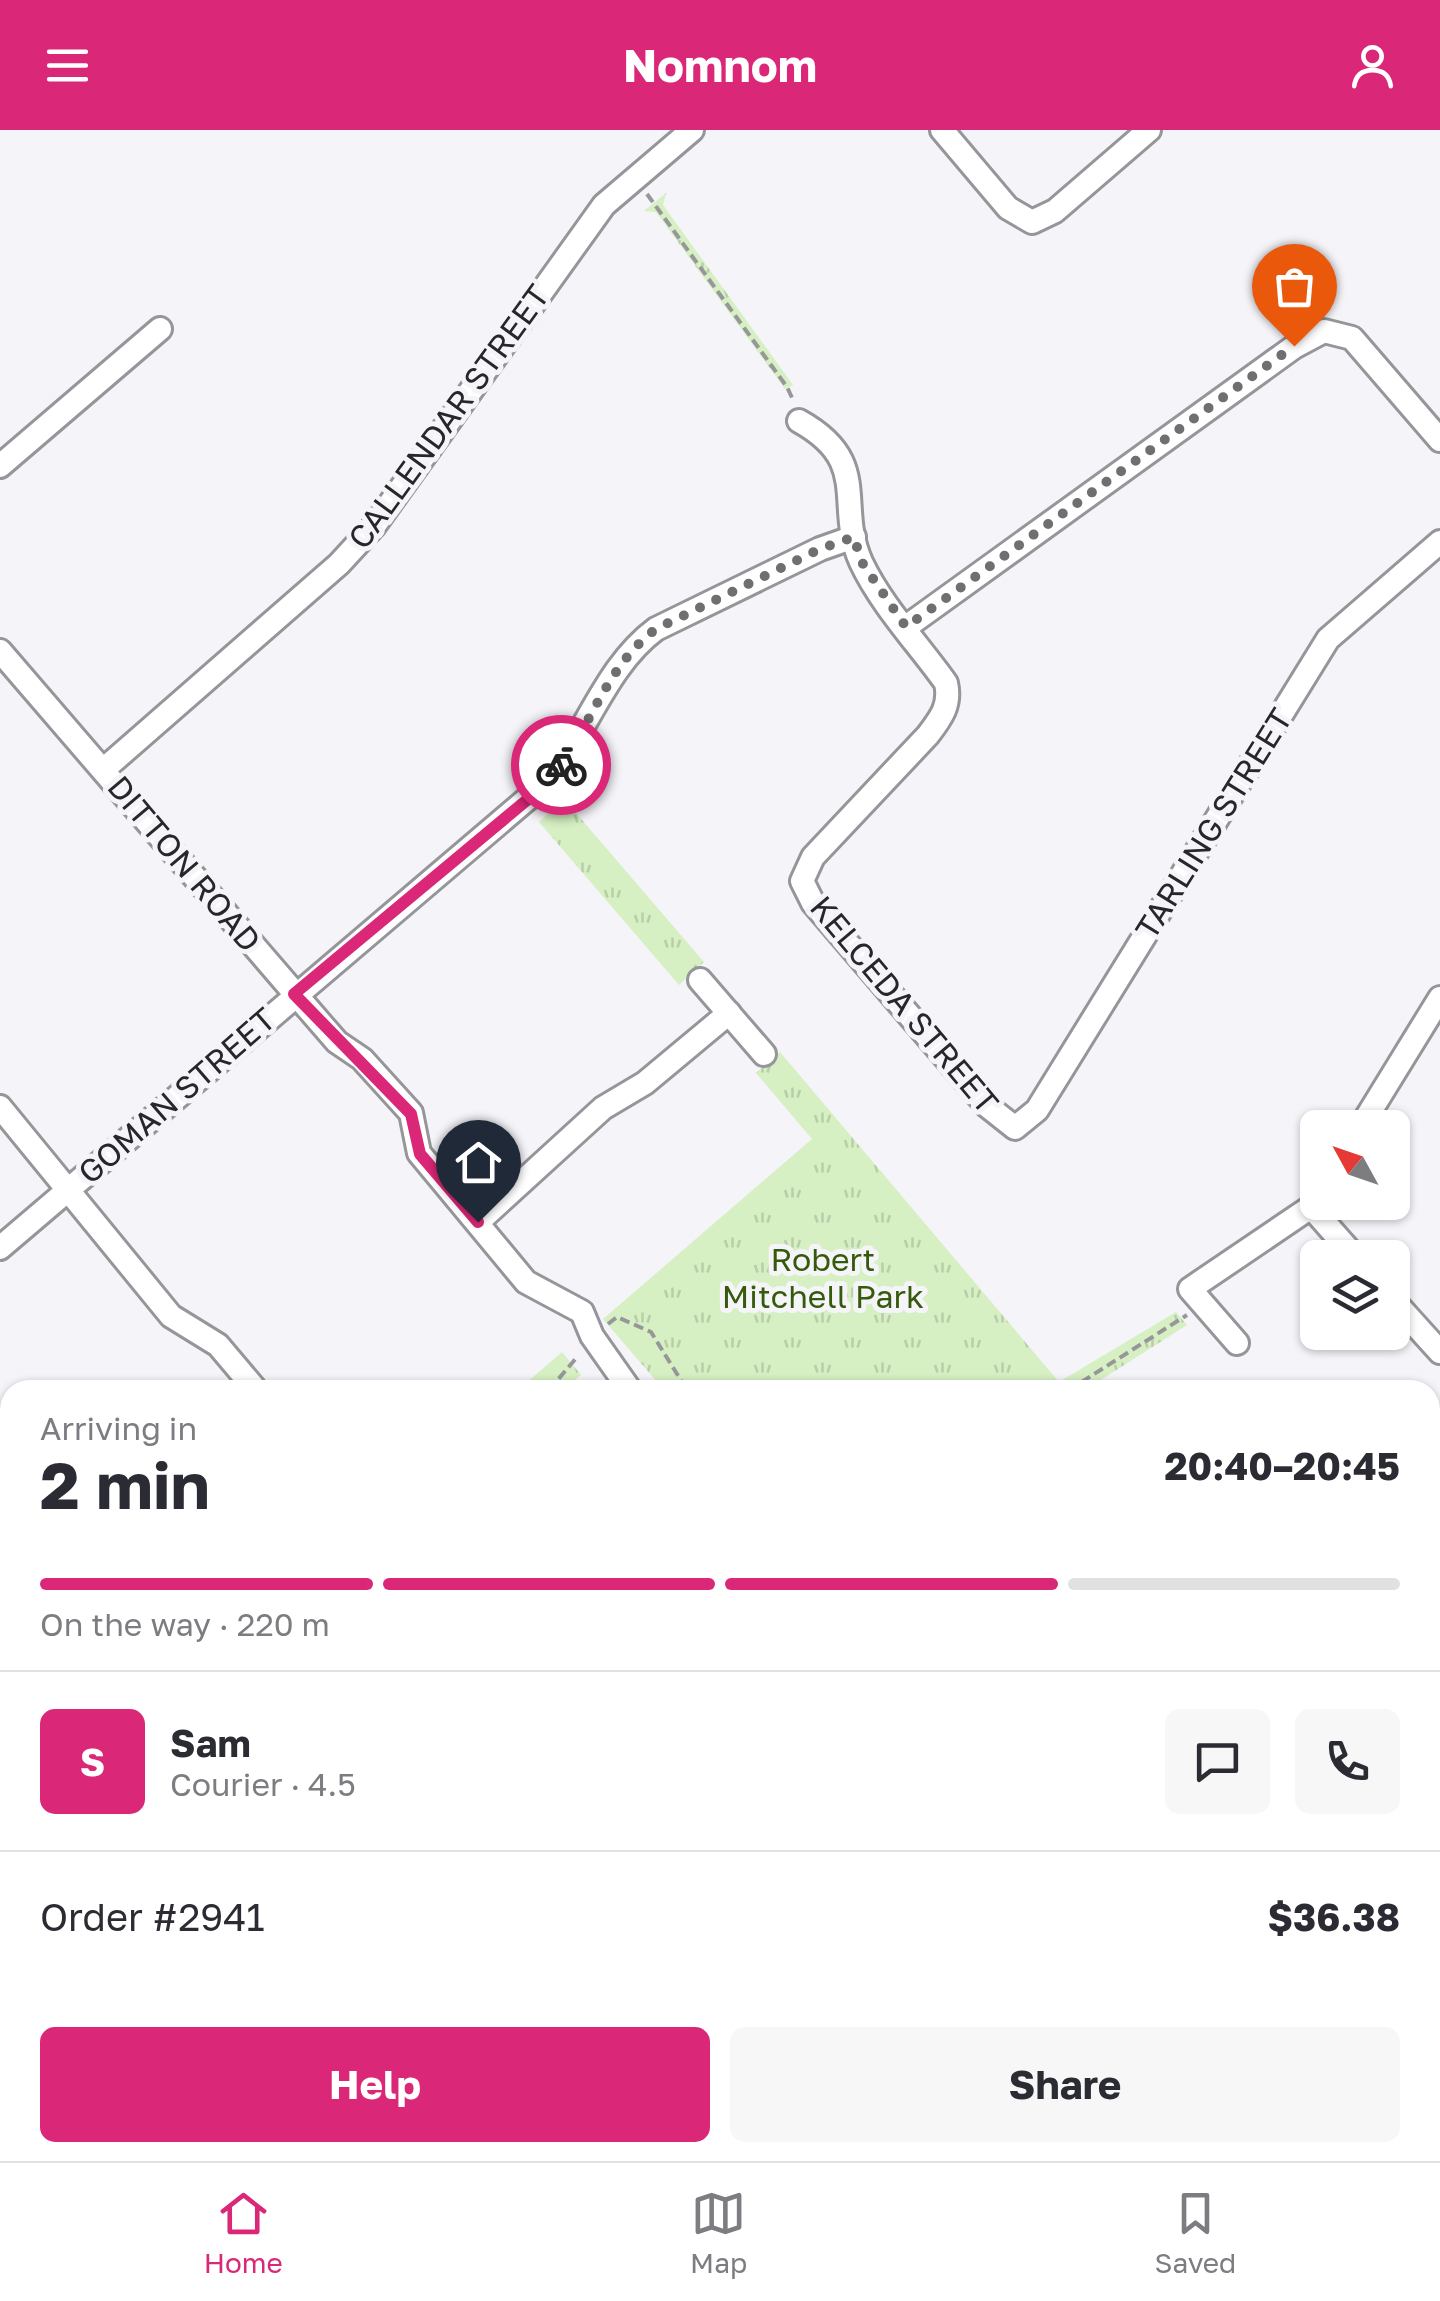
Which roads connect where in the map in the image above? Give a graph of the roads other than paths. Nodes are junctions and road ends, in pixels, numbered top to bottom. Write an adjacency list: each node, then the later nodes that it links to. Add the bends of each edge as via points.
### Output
1 (692, 130): 12 (street, CALLENDAR STREET, via 604,205 374,526)
2 (942, 130): 3 (street, via 1008,208 1032,222 1056,211)
3 (1150, 130)
4 (160, 330): 7 (street)
5 (799, 422): 8 (street, via 825,436 843,464)
6 (1440, 440): 10 (street, via 1352,338 1324,331 1294,346)
7 (0, 466)
8 (854, 537): 10 (street, KELCEDA STREET, via 861,561); 14 (street, GOMAN STREET, via 634,645 539,790)
9 (1440, 542): 20 (street, TARLING STREET, via 1328,639 1037,1110)
10 (906, 627): 20 (street, KELCEDA STREET, via 946,683 945,713 813,858 802,881 813,903 986,1105)
11 (0, 651): 12 (street, DITTON ROAD)
12 (103, 770): 14 (street, DITTON ROAD)
13 (700, 980): 16 (street)
14 (294, 994): 21 (street, GOMAN STREET); 23 (street, DITTON ROAD, via 411,1114 420,1154)
15 (1440, 998): 19 (street)
16 (729, 1013): 17 (street); 23 (street, via 645,1083 603,1108)
17 (764, 1054)
18 (0, 1107): 21 (street)
19 (1371, 1110)
20 (1015, 1128)
21 (70, 1189): 24 (street, GOMAN STREET); 28 (street, via 171,1316 218,1345)
22 (1300, 1212): 26 (street, via 1190,1288)
23 (478, 1222): 29 (street, DITTON ROAD, via 526,1282 582,1312)
24 (0, 1248)
25 (1410, 1318): 27 (street)
26 (1236, 1343)
27 (1440, 1352)
28 (248, 1380)
29 (623, 1380)

